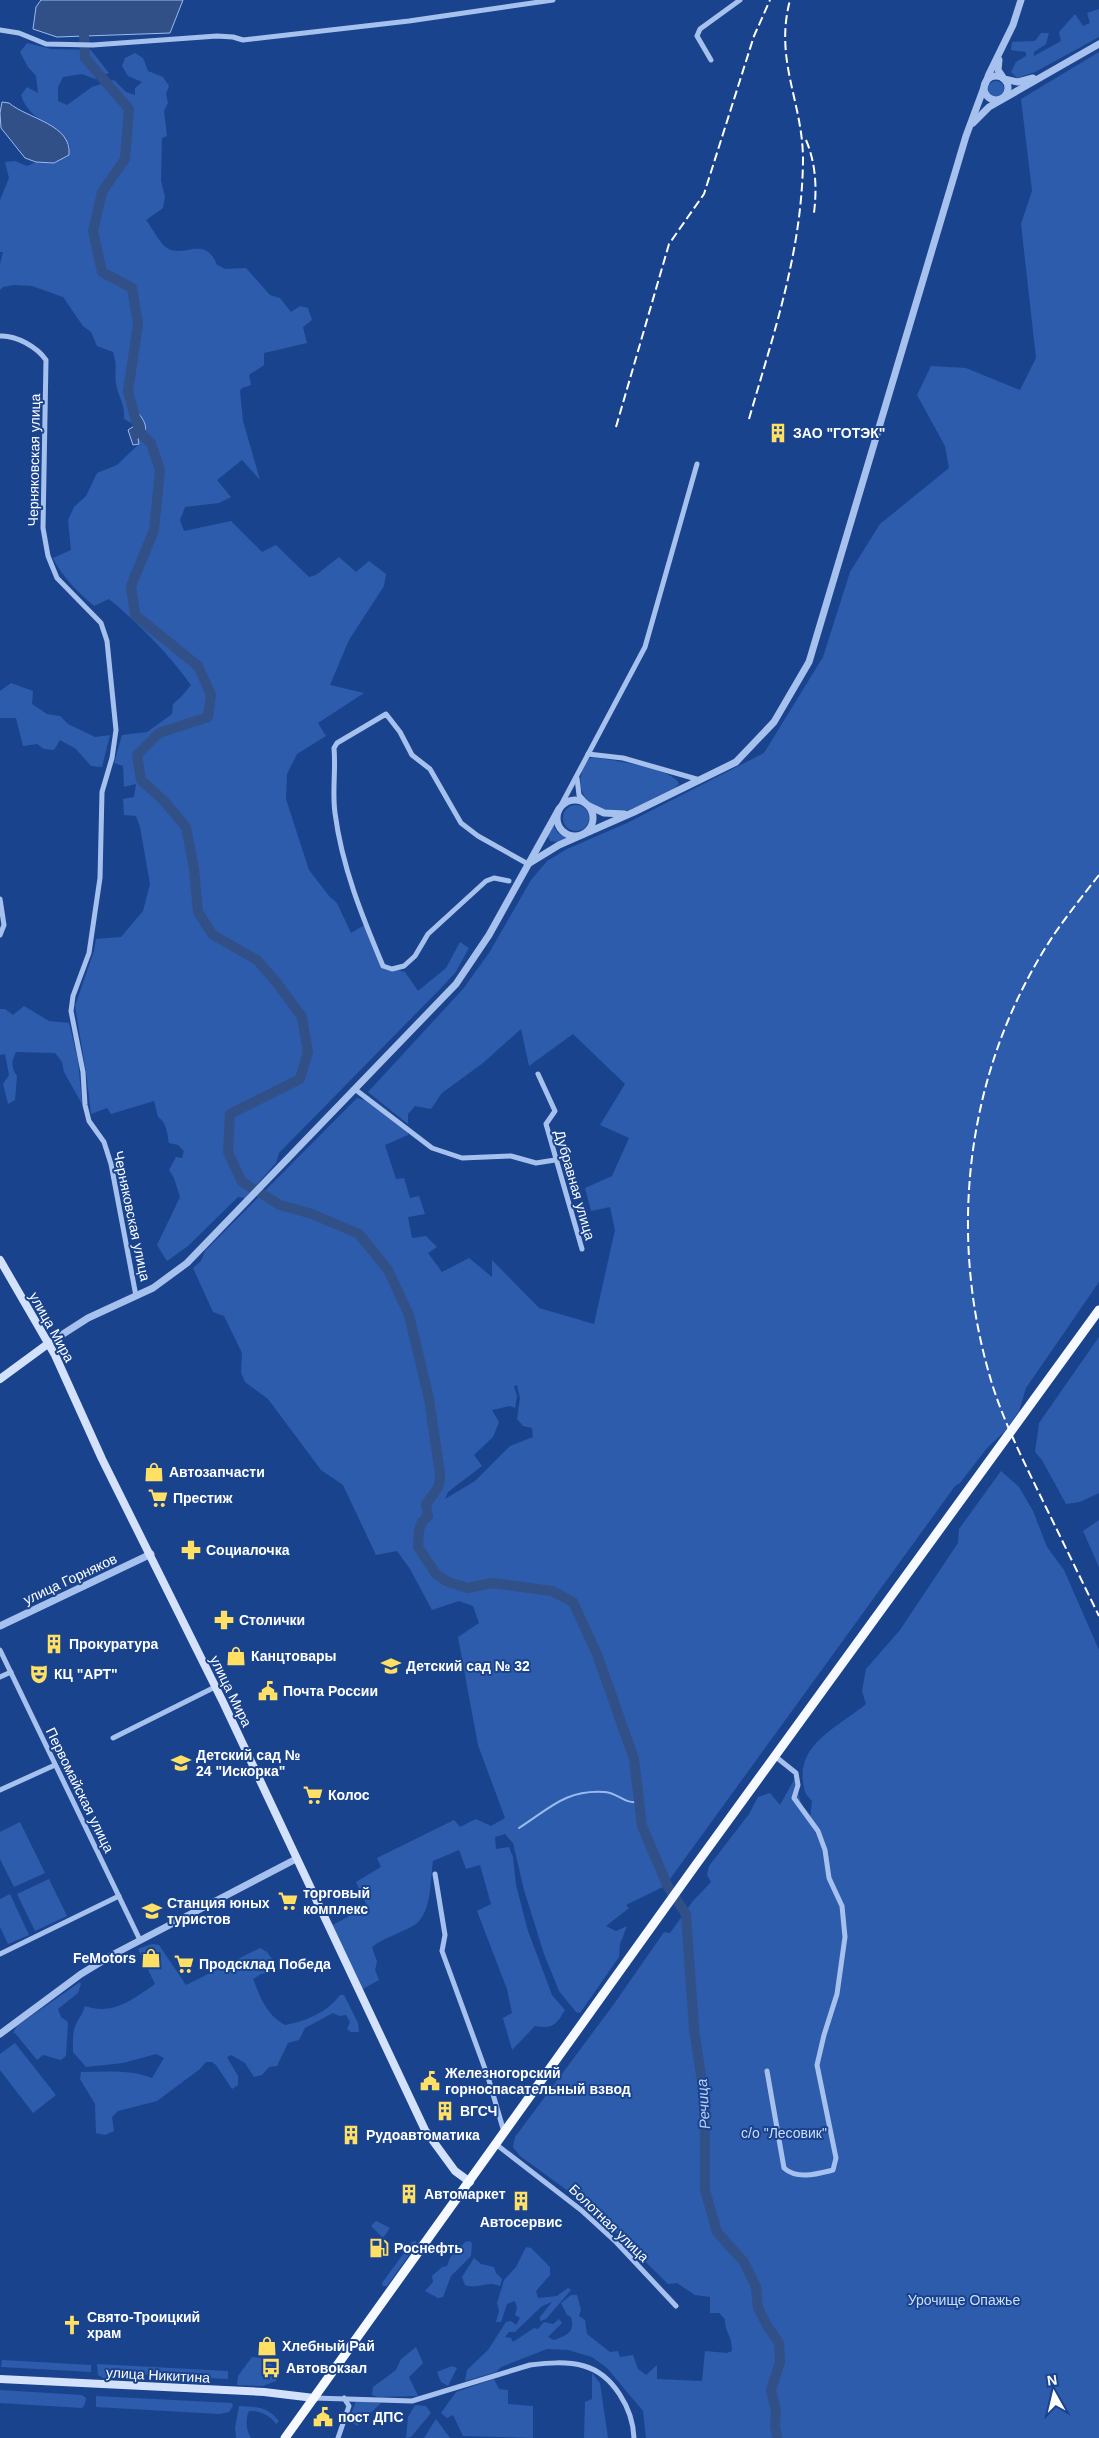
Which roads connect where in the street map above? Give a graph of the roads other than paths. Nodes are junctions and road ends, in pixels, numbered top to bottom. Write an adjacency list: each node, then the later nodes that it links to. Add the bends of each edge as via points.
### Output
1 (553, 0): 4 (street, via 243,40 217,36 93,45 46,44)
2 (740, 0): 7 (street, via 700,29 697,36)
3 (1022, 0): 6 (street)
4 (0, 30)
5 (1099, 44): 8 (street)
6 (1004, 45): 9 (street, via 997,67); 10 (street)
7 (711, 60)
8 (1042, 76): 9 (street, via 1018,82); 11 (street)
9 (1004, 79): 10 (street, via 992,77); 11 (street, via 1008,90)
10 (985, 84): 11 (street, via 988,96); 12 (street)
11 (1002, 99): 12 (street, via 980,114)
12 (966, 136): 17 (street, via 809,662 774,722 736,762)
13 (0, 336): 31 (street, Черняковская улица, via 20,341 41,352 46,360 43,528 48,556 57,578 102,623 107,641 116,730 102,792 100,878 89,953 73,996 71,1011 83,1072 85,1105 89,1121 104,1142 111,1164)
14 (697, 464): 15 (street, via 645,647)
15 (588, 754): 16 (street); 17 (street, via 623,758)
16 (577, 775): 18 (street, via 578,792); 19 (street)
17 (700, 780): 20 (street)
18 (587, 804): 19 (street, via 572,800); 20 (street, via 608,814); 21 (street, via 593,822)
19 (559, 808): 21 (street, via 557,819 561,829 570,835); 22 (street)
20 (634, 812): 21 (street)
21 (581, 835): 22 (street)
22 (528, 864): 23 (street, via 461,823 430,768 412,755 386,714 337,743 334,748 333,789 345,864 383,966 392,969 404,966 428,934 486,881 494,878); 27 (street, via 490,935 456,984)
23 (509, 881)
24 (0, 898): 25 (street, via 4,925)
25 (0, 935)
26 (538, 1074): 28 (street, Дубравная улица, via 555,1110 546,1124)
27 (356, 1090): 28 (street, via 432,1148 462,1158 511,1156 536,1163); 31 (street, via 187,1263 153,1288)
28 (555, 1160): 29 (street, Дубравная улица)
29 (582, 1249)
30 (0, 1260): 33 (main road, улица Мира)
31 (136, 1296): 33 (street, via 88,1318)
32 (1099, 1310): 42 (highway)
33 (49, 1343): 34 (main road); 35 (main road, улица Мира, via 102,1459)
34 (0, 1379)
35 (151, 1554): 36 (street, улица Горняков); 40 (main road, улица Мира)
36 (0, 1626)
37 (0, 1650): 38 (street, Первомайская улица)
38 (11, 1672): 39 (street); 43 (street, Первомайская улица)
39 (0, 1677)
40 (215, 1687): 41 (street); 45 (main road, улица Мира)
41 (112, 1738)
42 (776, 1757): 51 (street, via 796,1773 798,1784 794,1798 818,1831 829,1878 842,1906 844,1937 837,1994 817,2065 836,2158 833,2170 802,2176 790,2174 784,2168); 52 (highway)
43 (55, 1765): 44 (street); 47 (street, Первомайская улица)
44 (0, 1790)
45 (296, 1859): 48 (street); 54 (main road, улица Мира, via 425,2130 454,2171)
46 (435, 1874): 52 (street, via 445,1935 442,1951 488,2077)
47 (119, 1896): 48 (street, Первомайская улица); 49 (street)
48 (140, 1940): 50 (street, via 81,1974)
49 (0, 1954)
50 (0, 2034)
51 (767, 2071)
52 (504, 2134): 53 (highway)
53 (497, 2145): 54 (highway); 55 (street, Болотная улица, via 581,2210)
54 (470, 2182): 57 (highway)
55 (676, 2306)
56 (0, 2379): 57 (main road, улица Никитина, via 264,2392)
57 (314, 2398): 58 (street); 59 (highway)
58 (344, 2398): 60 (street, via 349,2406); 61 (street, via 412,2401 530,2365 573,2364 597,2372 618,2391 631,2418)
59 (284, 2438)
60 (338, 2438)
61 (634, 2438)

